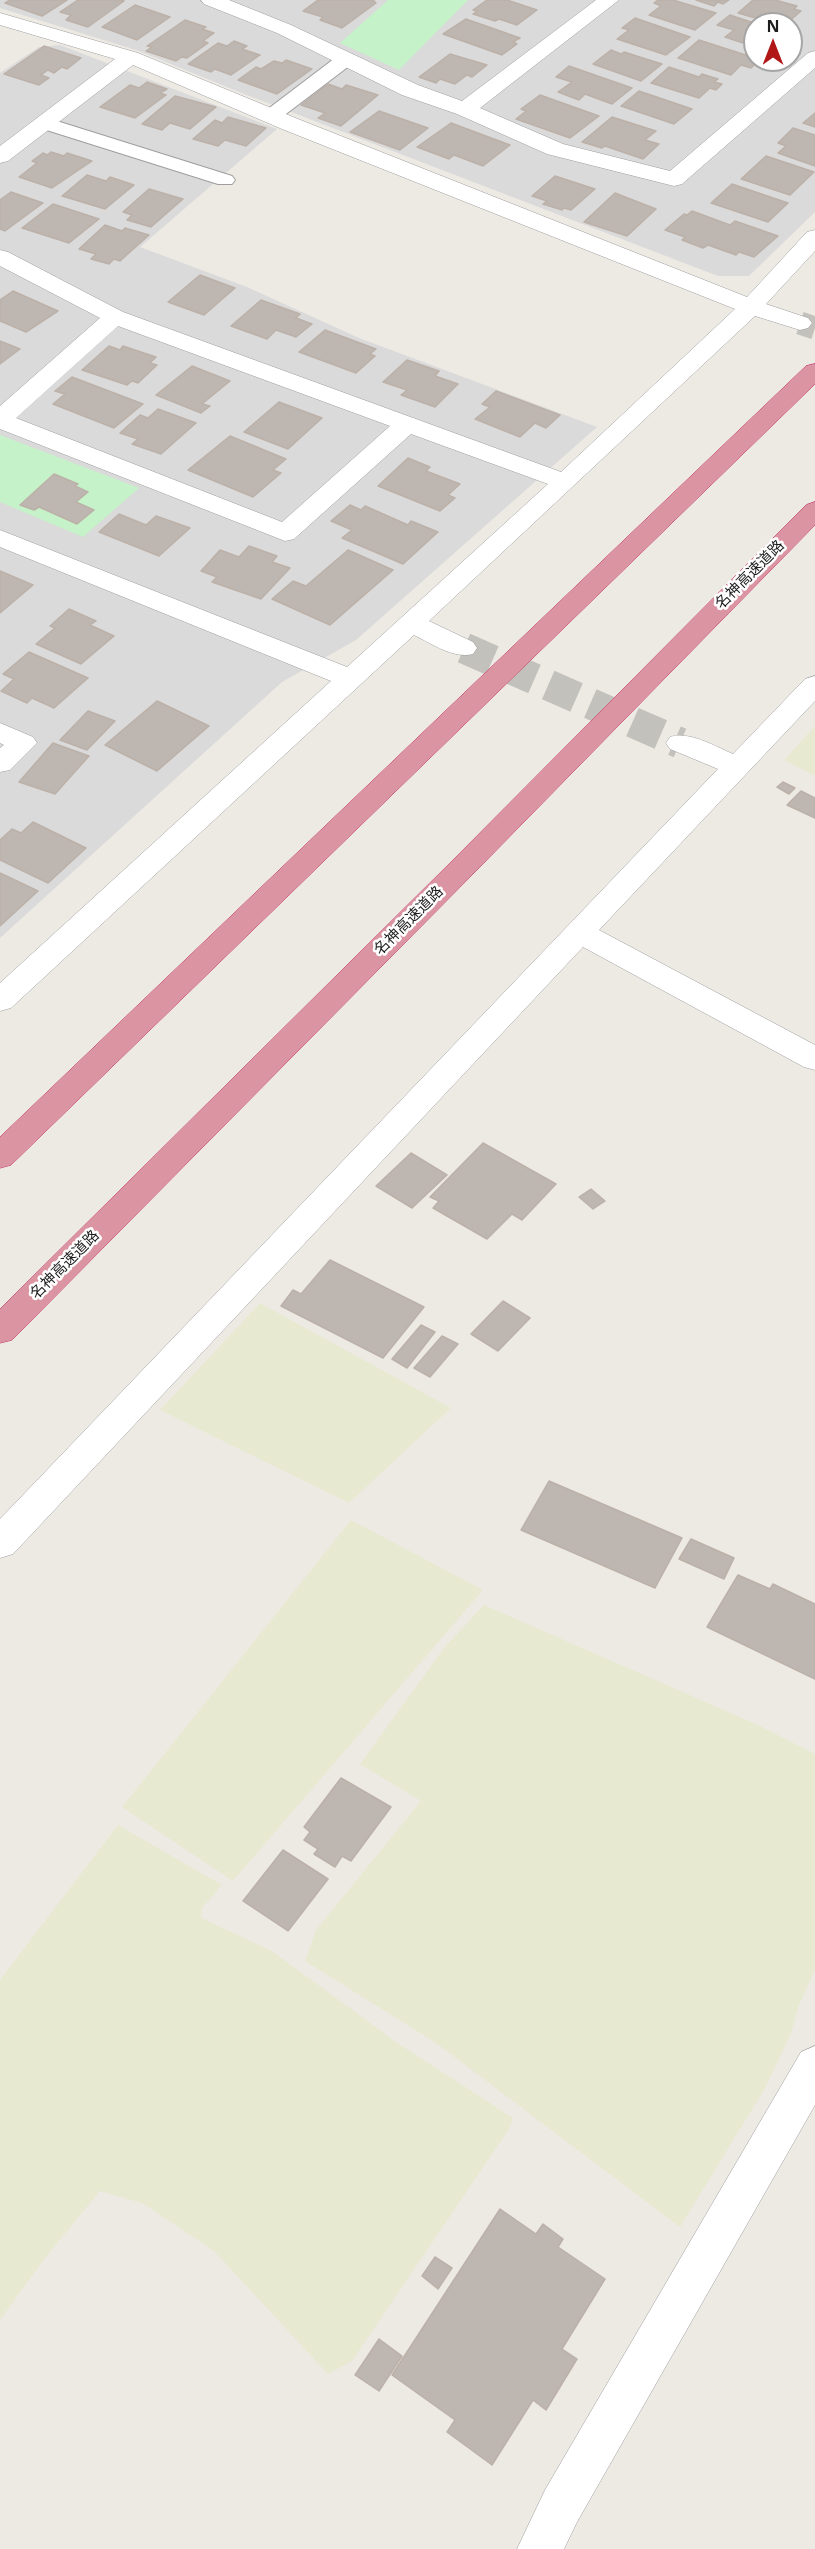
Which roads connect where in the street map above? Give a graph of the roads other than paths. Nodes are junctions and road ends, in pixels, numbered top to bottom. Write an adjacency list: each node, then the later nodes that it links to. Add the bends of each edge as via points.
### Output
1 (211, 0): 6 (street, via 284,28)
2 (609, 0): 8 (street)
3 (0, 19): 4 (street)
4 (131, 57): 9 (street); 10 (street)
5 (815, 57): 7 (street)
6 (346, 59): 8 (street, via 410,90); 9 (lane)
7 (806, 78): 8 (street, via 674,179 555,149)
8 (465, 109)
9 (271, 116): 15 (street)
10 (44, 123): 11 (street); 12 (lane)
11 (0, 156)
12 (225, 180)
13 (815, 237): 15 (street)
14 (0, 258): 16 (street)
15 (751, 307): 17 (street); 21 (street)
16 (115, 316): 19 (street); 20 (street)
17 (800, 323)
18 (815, 371): 35 (highway)
19 (0, 419): 20 (street, via 285,533)
20 (407, 424): 21 (street)
21 (565, 482): 24 (street)
22 (815, 510): 36 (highway, 名神高速道路)
23 (0, 538): 26 (street)
24 (412, 624): 25 (street); 26 (street)
25 (464, 648)
26 (351, 679): 33 (street)
27 (815, 685): 31 (street)
28 (0, 732): 30 (street, via 23,743)
29 (680, 743): 31 (street)
30 (0, 764)
31 (737, 766): 32 (street)
32 (579, 932): 34 (street); 37 (street)
33 (0, 1000)
34 (815, 1059)
35 (0, 1156)
36 (0, 1330)
37 (0, 1543)
38 (815, 2066): 39 (street, via 561,2506)
39 (540, 2549)

